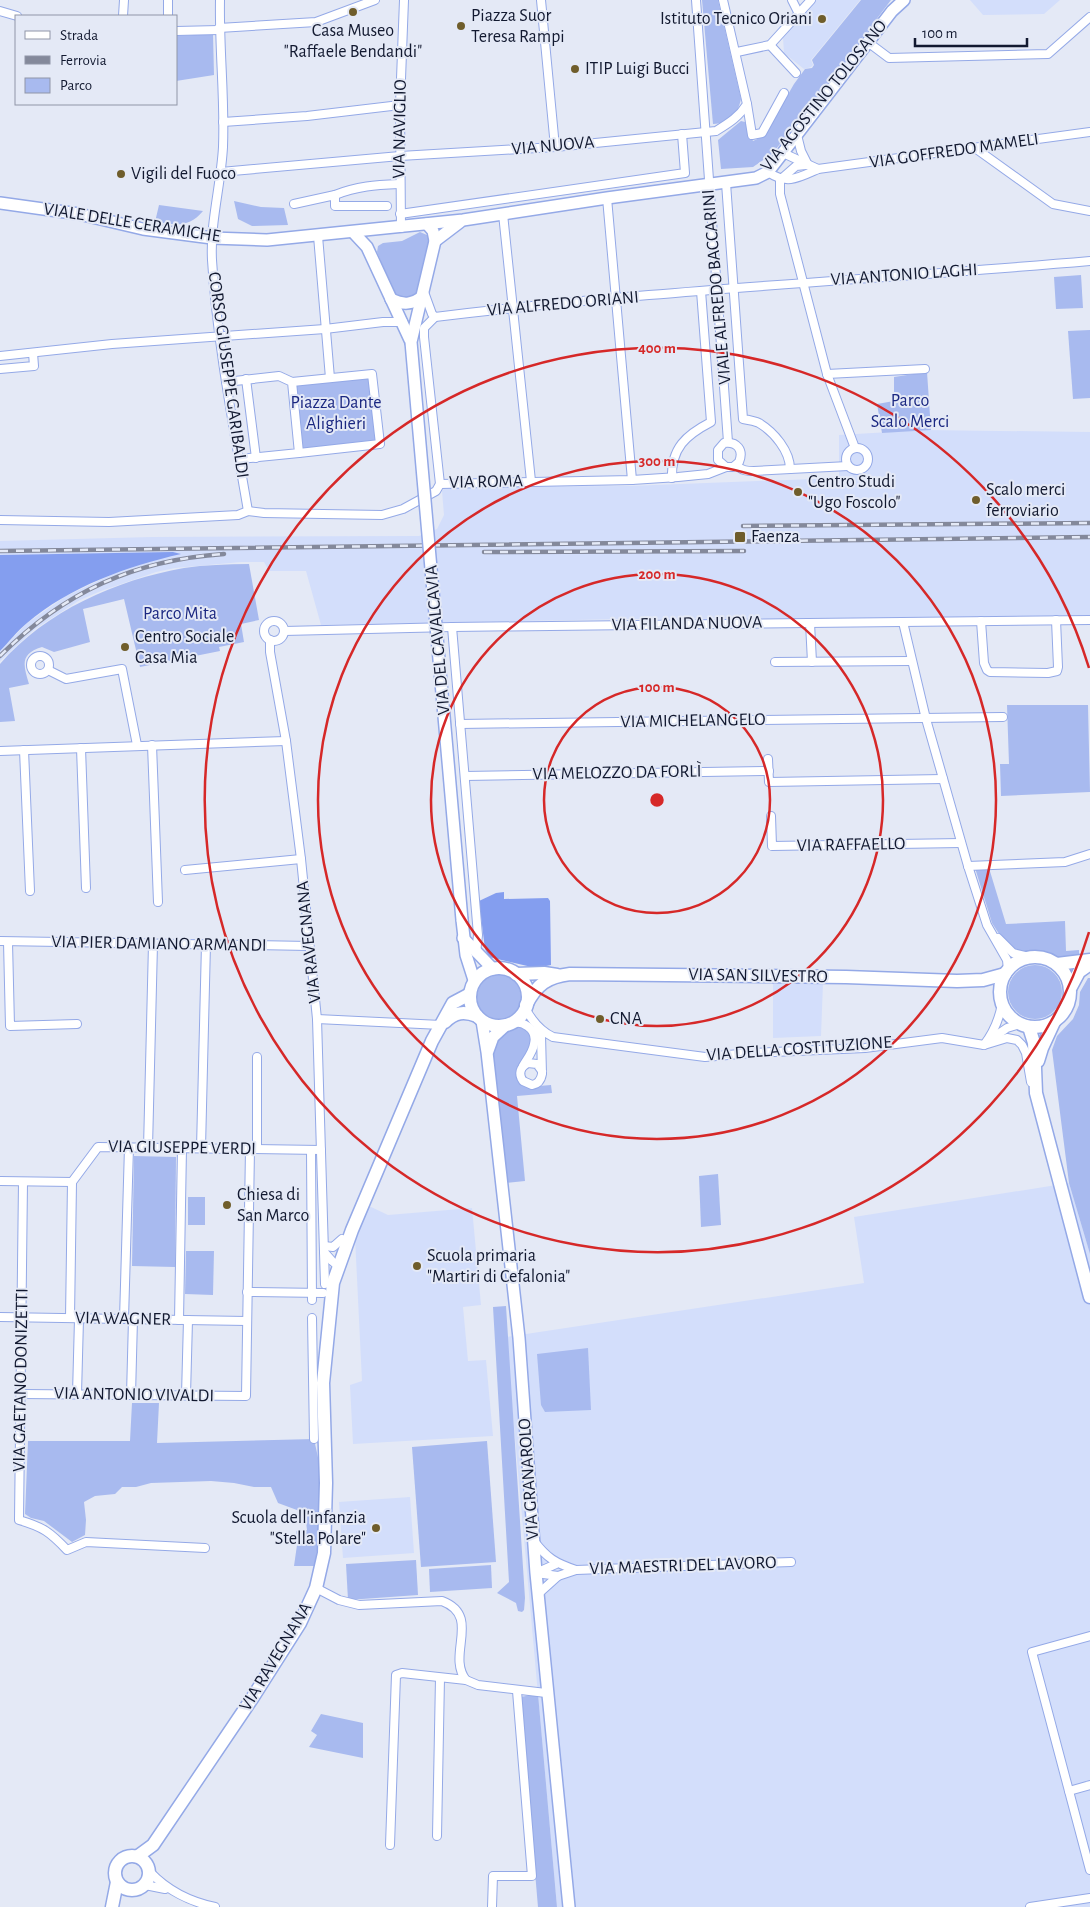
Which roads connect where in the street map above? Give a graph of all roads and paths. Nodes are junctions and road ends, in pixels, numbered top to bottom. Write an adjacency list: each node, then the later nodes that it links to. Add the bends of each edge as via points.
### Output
1 (124, 0): 15 (street)
2 (168, 0): 16 (street)
3 (220, 0): 18 (street, CORSO GIUSEPPE GARIBALDI)
4 (376, 0): 18 (street, via 316,22)
5 (404, 0): 26 (street, VIA NAVIGLIO)
6 (541, 0): 32 (street)
7 (696, 0): 28 (street, VIALE ALFREDO BACCARINI)
8 (724, 0): 22 (street)
9 (792, 0): 13 (street)
10 (811, 0): 13 (street)
11 (904, 0): 20 (main road, VIA AGOSTINO TOLOSANO)
12 (0, 11): 14 (street)
13 (799, 14): 21 (street)
14 (15, 15)
15 (123, 15)
16 (168, 15)
17 (1090, 17): 20 (street, via 1048,54 889,58)
18 (219, 29): 19 (street); 27 (street, CORSO GIUSEPPE GARIBALDI)
19 (178, 31)
20 (869, 43): 31 (main road, VIA AGOSTINO TOLOSANO)
21 (770, 45): 22 (street); 23 (street)
22 (737, 52): 25 (street)
23 (796, 73)
24 (784, 93): 25 (street, VIA AGOSTINO TOLOSANO, via 762,133 752,134)
25 (747, 104): 28 (street, via 731,123 716,131)
26 (400, 105): 27 (street); 35 (street, VIA NAVIGLIO)
27 (222, 122): 38 (street, CORSO GIUSEPPE GARIBALDI)
28 (705, 131): 30 (street, VIA NUOVA); 43 (street, VIALE ALFREDO BACCARINI)
29 (1090, 132): 33 (street, VIA GOFFREDO MAMELI)
30 (682, 134): 32 (street, VIA NUOVA); 44 (street, via 685,173)
31 (797, 136): 34 (main road, VIA AGOSTINO TOLOSANO); 36 (street, via 800,151)
32 (555, 147): 35 (street, VIA NUOVA)
33 (975, 148): 37 (street, VIA GOFFREDO MAMELI); 52 (street, via 1053,204)
34 (783, 153): 36 (street); 39 (main road, VIA AGOSTINO TOLOSANO)
35 (400, 156): 38 (street, VIA NUOVA); 42 (street, VIA NAVIGLIO)
36 (808, 165): 37 (street); 40 (street, via 796,166)
37 (818, 170): 40 (street, VIA GOFFREDO MAMELI)
38 (221, 172): 61 (street, CORSO GIUSEPPE GARIBALDI)
39 (768, 172): 40 (street); 41 (main road, VIA AGOSTINO TOLOSANO, via 756,178)
40 (780, 180): 65 (street, via 780,194)
41 (726, 183): 43 (main road, VIA AGOSTINO TOLOSANO); 66 (street, VIALE ALFREDO BACCARINI)
42 (399, 184): 45 (street, via 367,185); 53 (street, VIA NAVIGLIO)
43 (709, 185): 46 (main road, VIA AGOSTINO TOLOSANO); 67 (street, VIALE ALFREDO BACCARINI)
44 (559, 191): 48 (street); 51 (street)
45 (335, 195): 49 (street); 50 (street, via 335,206)
46 (608, 198): 51 (main road, VIA AGOSTINO TOLOSANO); 70 (street)
47 (0, 203): 61 (main road, VIALE DELLE CERAMICHE)
48 (476, 203): 53 (street); 55 (street)
49 (294, 204)
50 (386, 206)
51 (561, 206): 54 (main road, VIA AGOSTINO TOLOSANO)
52 (1090, 211)
53 (400, 214): 58 (street, VIA NAVIGLIO)
54 (503, 214): 55 (main road, VIA AGOSTINO TOLOSANO); 72 (street)
55 (478, 217): 56 (main road, VIA AGOSTINO TOLOSANO)
56 (463, 220): 57 (main road, VIA AGOSTINO TOLOSANO); 62 (main road)
57 (422, 225): 58 (main road, VIALE DELLE CERAMICHE); 62 (main road, via 433,231); 63 (main road, via 400,234 373,239)
58 (401, 228): 59 (main road, VIALE DELLE CERAMICHE)
59 (353, 232): 60 (main road, VIALE DELLE CERAMICHE); 63 (main road, VIA DEL CAVALCAVIA, via 364,242)
60 (318, 236): 61 (main road, VIALE DELLE CERAMICHE, via 267,240); 75 (street)
61 (212, 238): 76 (street, CORSO GIUSEPPE GARIBALDI)
62 (435, 241): 69 (main road, VIA DEL CAVALCAVIA)
63 (370, 254): 71 (main road, VIA DEL CAVALCAVIA)
64 (1090, 261): 65 (street, VIA ANTONIO LAGHI)
65 (802, 282): 66 (street, VIA ANTONIO LAGHI); 82 (street)
66 (734, 288): 67 (street, VIA ANTONIO LAGHI); 95 (street, VIALE ALFREDO BACCARINI, via 744,419 758,422 772,433 783,446)
67 (718, 290): 68 (street, VIA ALFREDO ORIANI); 87 (street, VIALE ALFREDO BACCARINI)
68 (701, 291): 70 (street, VIA ALFREDO ORIANI); 96 (street, VIALE ALFREDO BACCARINI, via 711,422 688,436 676,451)
69 (423, 294): 71 (main road, via 411,303); 73 (street); 77 (main road, VIA DEL CAVALCAVIA)
70 (616, 298): 72 (street, VIA ALFREDO ORIANI); 97 (street)
71 (391, 299): 74 (main road, VIA DEL CAVALCAVIA)
72 (513, 307): 73 (street, VIA ALFREDO ORIANI); 98 (street)
73 (435, 317): 99 (street, VIA ROMA, via 424,328 424,337)
74 (403, 322): 75 (street); 77 (main road, VIA DEL CAVALCAVIA)
75 (325, 330): 76 (street); 83 (street)
76 (220, 337): 78 (street); 85 (street, CORSO GIUSEPPE GARIBALDI)
77 (411, 342): 137 (main road, VIA DEL CAVALCAVIA, bridge)
78 (33, 353): 79 (street); 80 (street, via 34,366)
79 (0, 356)
80 (0, 369)
81 (925, 369): 82 (street)
82 (827, 374): 88 (street)
83 (330, 378): 86 (street); 89 (street, via 372,374 380,444)
84 (246, 379): 85 (street); 86 (street, via 279,376); 90 (street, CORSO GIUSEPPE GARIBALDI)
85 (226, 382): 91 (street, CORSO GIUSEPPE GARIBALDI)
86 (292, 382): 89 (street)
87 (728, 443): 92 (street, via 737,446 741,452); 94 (street, via 720,447 717,456)
88 (855, 448): 93 (street, via 846,455); 93 (street, via 865,451 869,461 858,471)
89 (299, 453): 90 (street)
90 (256, 458): 91 (street)
91 (240, 460): 100 (street, CORSO GIUSEPPE GARIBALDI)
92 (737, 465): 94 (street); 95 (street, via 745,470)
93 (848, 466): 95 (street)
94 (726, 467): 96 (street, VIA ROMA, via 708,474)
95 (790, 469)
96 (672, 478): 97 (street, VIA ROMA)
97 (632, 480): 98 (street, VIA ROMA)
98 (531, 481): 99 (street, VIA ROMA)
99 (440, 484): 100 (street, via 436,491 403,510 382,515 264,514)
100 (248, 511): 101 (street, via 238,515 109,522)
101 (0, 520)
102 (1056, 620): 103 (street, VIA FILANDA NUOVA); 105 (street, VIA FILANDA NUOVA); 105 (street, via 1058,667 1057,671 1048,673 987,670)
103 (1090, 620)
104 (903, 622): 105 (street, VIA FILANDA NUOVA); 106 (street, VIA FILANDA NUOVA); 110 (street)
105 (981, 622)
106 (810, 623): 107 (street, VIA FILANDA NUOVA); 112 (street)
107 (452, 627): 108 (street, VIA FILANDA NUOVA); 116 (street, VIA DEL CAVALCAVIA)
108 (284, 631): 109 (street, via 280,639); 109 (street, VIA RAVEGNANA, via 280,622 270,622 264,629)
109 (270, 640): 117 (street, VIA RAVEGNANA)
110 (911, 661): 112 (street); 115 (street)
111 (776, 662): 112 (street)
112 (812, 662)
113 (48, 670): 118 (street, via 66,679 122,669)
114 (1003, 717): 115 (street, VIA MICHELANGELO)
115 (926, 719): 116 (street, VIA MICHELANGELO); 126 (street)
116 (460, 724): 125 (street, VIA DEL CAVALCAVIA)
117 (286, 741): 119 (street); 130 (street, VIA RAVEGNANA)
118 (137, 745): 119 (street); 120 (street)
119 (152, 745): 135 (street)
120 (81, 748): 121 (street); 133 (street)
121 (24, 750): 122 (street); 134 (street)
122 (0, 751)
123 (768, 759): 124 (street)
124 (769, 771): 125 (street, VIA MELOZZO DA FORLÌ); 126 (street, via 769,782)
125 (464, 776): 142 (street, VIA DEL CAVALCAVIA, via 478,935)
126 (943, 779): 128 (street)
127 (770, 816): 128 (street, VIA RAFFAELLO, via 772,846)
128 (961, 843): 131 (street)
129 (1088, 854): 131 (street, via 1065,862)
130 (301, 859): 132 (street); 141 (street, VIA RAVEGNANA)
131 (968, 866): 136 (street)
132 (185, 870)
133 (86, 888)
134 (30, 892)
135 (158, 902)
136 (987, 925): 143 (street, via 1013,953); 148 (street, via 1007,960)
137 (463, 938): 142 (main road); 151 (main road, VIA DEL CAVALCAVIA)
138 (4, 941): 139 (street, VIA PIER DAMIANO ARMANDI); 160 (street, VIA PIER DAMIANO ARMANDI, via 10,1026)
139 (153, 944): 140 (street, VIA PIER DAMIANO ARMANDI); 175 (street)
140 (206, 944): 141 (street, VIA PIER DAMIANO ARMANDI); 177 (street)
141 (310, 946): 158 (street, VIA RAVEGNANA)
142 (476, 953): 147 (main road)
143 (1029, 957): 145 (main road, via 1046,958); 148 (main road, via 1013,964)
144 (1090, 960): 145 (main road)
145 (1057, 964): 153 (main road)
146 (1090, 964): 153 (main road, via 1080,972)
147 (493, 969): 149 (main road, via 505,969); 151 (main road)
148 (1006, 972): 152 (main road, VIA SAN SILVESTRO, via 983,980); 155 (main road)
149 (516, 974): 150 (main road, VIA SAN SILVESTRO); 156 (main road, via 526,988)
150 (559, 975): 152 (main road, VIA SAN SILVESTRO); 156 (main road, VIA SAN SILVESTRO, via 534,990)
151 (474, 980): 154 (main road)
152 (958, 981): 155 (main road, VIA SAN SILVESTRO, via 986,987)
153 (1071, 987): 159 (main road, via 1068,1006)
154 (470, 994): 157 (main road, via 472,1009); 161 (main road, via 453,1003)
155 (1001, 1000): 164 (main road, via 1013,1019); 166 (street, via 1000,1018)
156 (526, 1006): 162 (main road, via 521,1015); 163 (street, VIA DELLA COSTITUZIONE)
157 (479, 1018): 161 (main road, via 467,1012 456,1013); 162 (main road, via 494,1026); 168 (main road, VIA GRANAROLO)
158 (317, 1020): 161 (street); 180 (street, VIA RAVEGNANA)
159 (1054, 1022): 164 (main road, via 1038,1027); 172 (main road)
160 (77, 1024)
161 (441, 1025): 184 (main road)
162 (507, 1025): 168 (main road, via 493,1037); 170 (street, via 521,1023 531,1029 535,1037 534,1046)
163 (537, 1026): 165 (street, VIA DELLA COSTITUZIONE); 167 (street, VIA DELLA COSTITUZIONE)
164 (1024, 1026): 166 (street, via 1006,1028); 172 (main road, via 1034,1043)
165 (553, 1037): 166 (street, VIA DELLA COSTITUZIONE, via 705,1057 865,1048 942,1038); 167 (street)
166 (984, 1045): 173 (street, VIA DELLA COSTITUZIONE, via 1007,1038 1017,1040 1026,1053)
167 (542, 1047): 171 (street, VIA DELLA COSTITUZIONE)
168 (487, 1052): 206 (main road, VIA GRANAROLO, via 519,1338)
169 (257, 1056): 178 (street)
170 (523, 1066): 171 (street, via 534,1063); 171 (street, via 521,1079 529,1085 538,1083)
171 (542, 1071)
172 (1035, 1072): 173 (main road)
173 (1036, 1093): 188 (main road)
174 (128, 1148): 175 (street, VIA GIUSEPPE VERDI); 183 (street, VIA GIUSEPPE VERDI, via 98,1147); 194 (street)
175 (148, 1148): 176 (street, VIA GIUSEPPE VERDI)
176 (182, 1148): 177 (street, VIA GIUSEPPE VERDI); 196 (street)
177 (201, 1148): 178 (street, VIA GIUSEPPE VERDI)
178 (253, 1149): 179 (street, VIA GIUSEPPE VERDI); 186 (street)
179 (311, 1150): 180 (street, VIA GIUSEPPE VERDI); 187 (street, VIA RAVEGNANA)
180 (321, 1150): 185 (street, VIA RAVEGNANA)
181 (0, 1181): 182 (street)
182 (23, 1182): 183 (street); 190 (street, VIA GAETANO DONIZETTI)
183 (72, 1182): 191 (street)
184 (363, 1204): 185 (main road); 185 (main road)
185 (330, 1256): 187 (main road, VIA RAVEGNANA); 199 (main road, VIA RAVEGNANA)
186 (247, 1292): 187 (street); 198 (street)
187 (318, 1292): 199 (main road, VIA RAVEGNANA)
188 (1090, 1297)
189 (0, 1318): 190 (street, VIA WAGNER)
190 (21, 1318): 191 (street, VIA WAGNER); 201 (street, VIA GAETANO DONIZETTI)
191 (70, 1318): 193 (street, VIA WAGNER)
192 (312, 1318): 200 (street, VIA RAVEGNANA)
193 (79, 1319): 194 (street, VIA WAGNER); 202 (street)
194 (124, 1319): 195 (street, VIA WAGNER)
195 (133, 1319): 196 (street, VIA WAGNER); 203 (street)
196 (179, 1320): 197 (street, VIA WAGNER)
197 (188, 1320): 198 (street, VIA WAGNER); 204 (street)
198 (247, 1321): 204 (street, VIA ANTONIO VIVALDI, via 246,1396)
199 (324, 1367): 200 (main road, VIA RAVEGNANA)
200 (318, 1384): 205 (street, VIA RAVEGNANA); 213 (main road, VIA RAVEGNANA, via 326,1530)
201 (22, 1394): 202 (street, VIA ANTONIO VIVALDI); 207 (street, VIA GAETANO DONIZETTI, via 19,1520 36,1524 49,1532 67,1550 86,1542)
202 (77, 1394): 203 (street, VIA ANTONIO VIVALDI)
203 (131, 1394): 204 (street, VIA ANTONIO VIVALDI)
204 (186, 1395)
205 (314, 1439)
206 (534, 1541): 209 (street, VIA MAESTRI DEL LAVORO); 211 (main road, VIA GRANAROLO)
207 (205, 1548)
208 (791, 1562): 210 (street, VIA MAESTRI DEL LAVORO)
209 (556, 1564): 210 (street, VIA MAESTRI DEL LAVORO); 211 (street)
210 (576, 1570): 212 (street, VIA MAESTRI DEL LAVORO)
211 (536, 1573): 212 (street, VIA MAESTRI DEL LAVORO); 214 (main road, VIA GRANAROLO)
212 (558, 1576): 214 (street, VIA MAESTRI DEL LAVORO)
213 (316, 1588): 217 (street, via 339,1600 360,1605 442,1601 452,1605 462,1621 460,1654); 223 (main road, VIA RAVEGNANA, via 300,1623)
214 (538, 1594): 219 (main road, VIA GRANAROLO)
215 (1090, 1636): 221 (street, via 1032,1652)
216 (440, 1678): 217 (street); 222 (street); 224 (street, via 396,1675)
217 (466, 1680): 218 (street)
218 (517, 1691): 219 (street); 234 (street, via 532,1876 493,1876)
219 (546, 1693): 235 (main road, VIA GRANAROLO)
220 (1090, 1785): 221 (street)
221 (1069, 1791): 226 (street)
222 (437, 1836)
223 (153, 1845): 225 (main road, VIA RAVEGNANA); 227 (main road, VIA RAVEGNANA)
224 (390, 1845)
225 (138, 1856): 227 (main road); 228 (main road, VIA RAVEGNANA, via 129,1856 117,1864)
226 (1090, 1870)
227 (148, 1874): 229 (main road, via 138,1889); 230 (street); 230 (street)
228 (117, 1882): 229 (main road); 232 (main road, VIA RAVEGNANA)
229 (130, 1890): 232 (main road, VIA RAVEGNANA)
230 (176, 1892): 233 (street)
231 (1090, 1898): 236 (street)
232 (114, 1907)
233 (215, 1907)
234 (492, 1907)
235 (568, 1907)
236 (1030, 1907)

